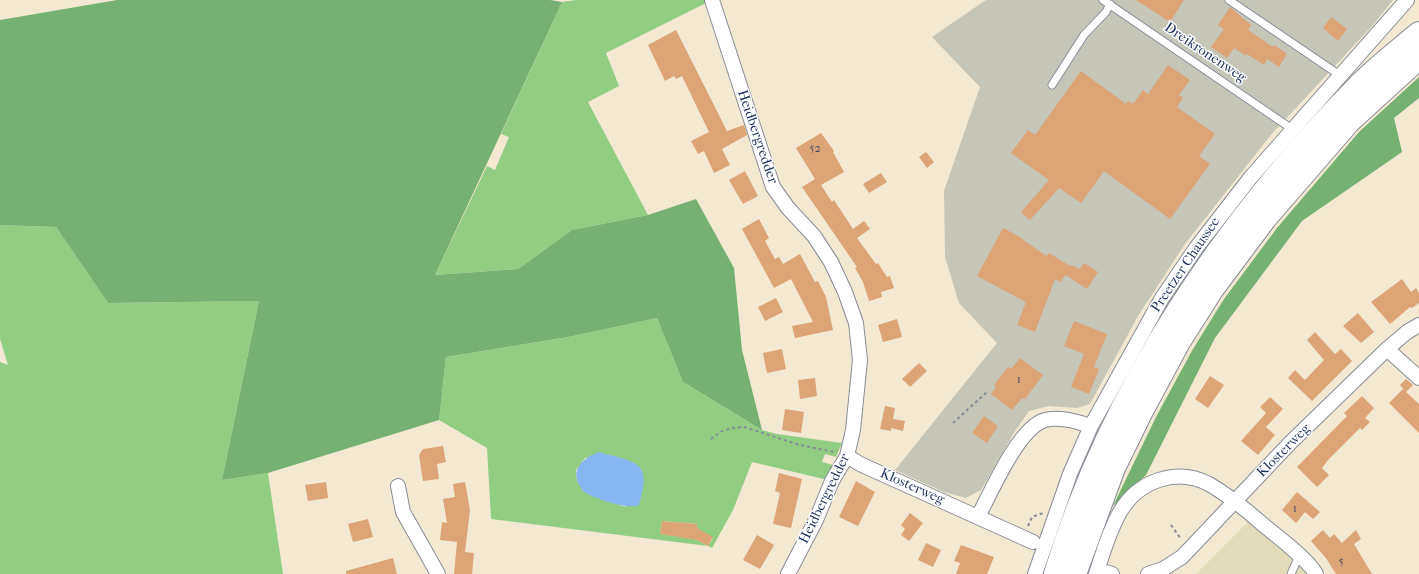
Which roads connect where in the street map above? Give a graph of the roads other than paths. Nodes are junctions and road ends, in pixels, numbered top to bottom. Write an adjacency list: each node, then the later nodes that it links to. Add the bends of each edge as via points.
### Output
1 (712, 0): 14 (street, Heidbergredder, via 773,187 814,236 831,262 846,292 856,323 860,360 854,430)
2 (1229, 0): 7 (lane)
3 (1407, 0): 7 (street, Preetzer Chaussee)
4 (1106, 2): 8 (lane, via 1106,12 1084,35); 9 (lane, Dreikronenweg)
5 (1419, 33): 24 (highway, Preetzer Chaussee, via 1362,82 1250,207 1197,280 1125,402 1083,495)
6 (1419, 58): 25 (highway, via 1349,122 1264,218 1212,290 1179,342 1114,468)
7 (1341, 76): 9 (street, Preetzer Chaussee)
8 (1052, 84)
9 (1292, 129): 13 (street, Preetzer Chaussee, via 1223,212 1162,298)
10 (1419, 325): 11 (street, Klosterweg)
11 (1387, 349): 12 (street); 16 (street, Klosterweg)
12 (1419, 378)
13 (1091, 426): 17 (street, via 1057,419 1046,420 1031,427 1020,441); 23 (street, Preetzer Chaussee, via 1067,481)
14 (847, 456): 17 (street, Klosterweg); 22 (street, Heidbergredder, via 832,480 816,520)
15 (398, 486): 21 (street, via 403,512)
16 (1235, 500): 19 (street); 20 (street, via 1209,484 1192,478 1171,478 1151,482 1133,495 1112,526); 26 (street, Klosterweg, via 1189,550 1172,564)
17 (978, 517): 18 (street, Klosterweg)
18 (1028, 539)
19 (1299, 556): 27 (lane); 28 (street)
20 (1104, 573)
21 (438, 574)
22 (788, 574)
23 (1035, 574)
24 (1055, 574)
25 (1075, 574)
26 (1148, 574)
27 (1291, 574)
28 (1316, 574)

